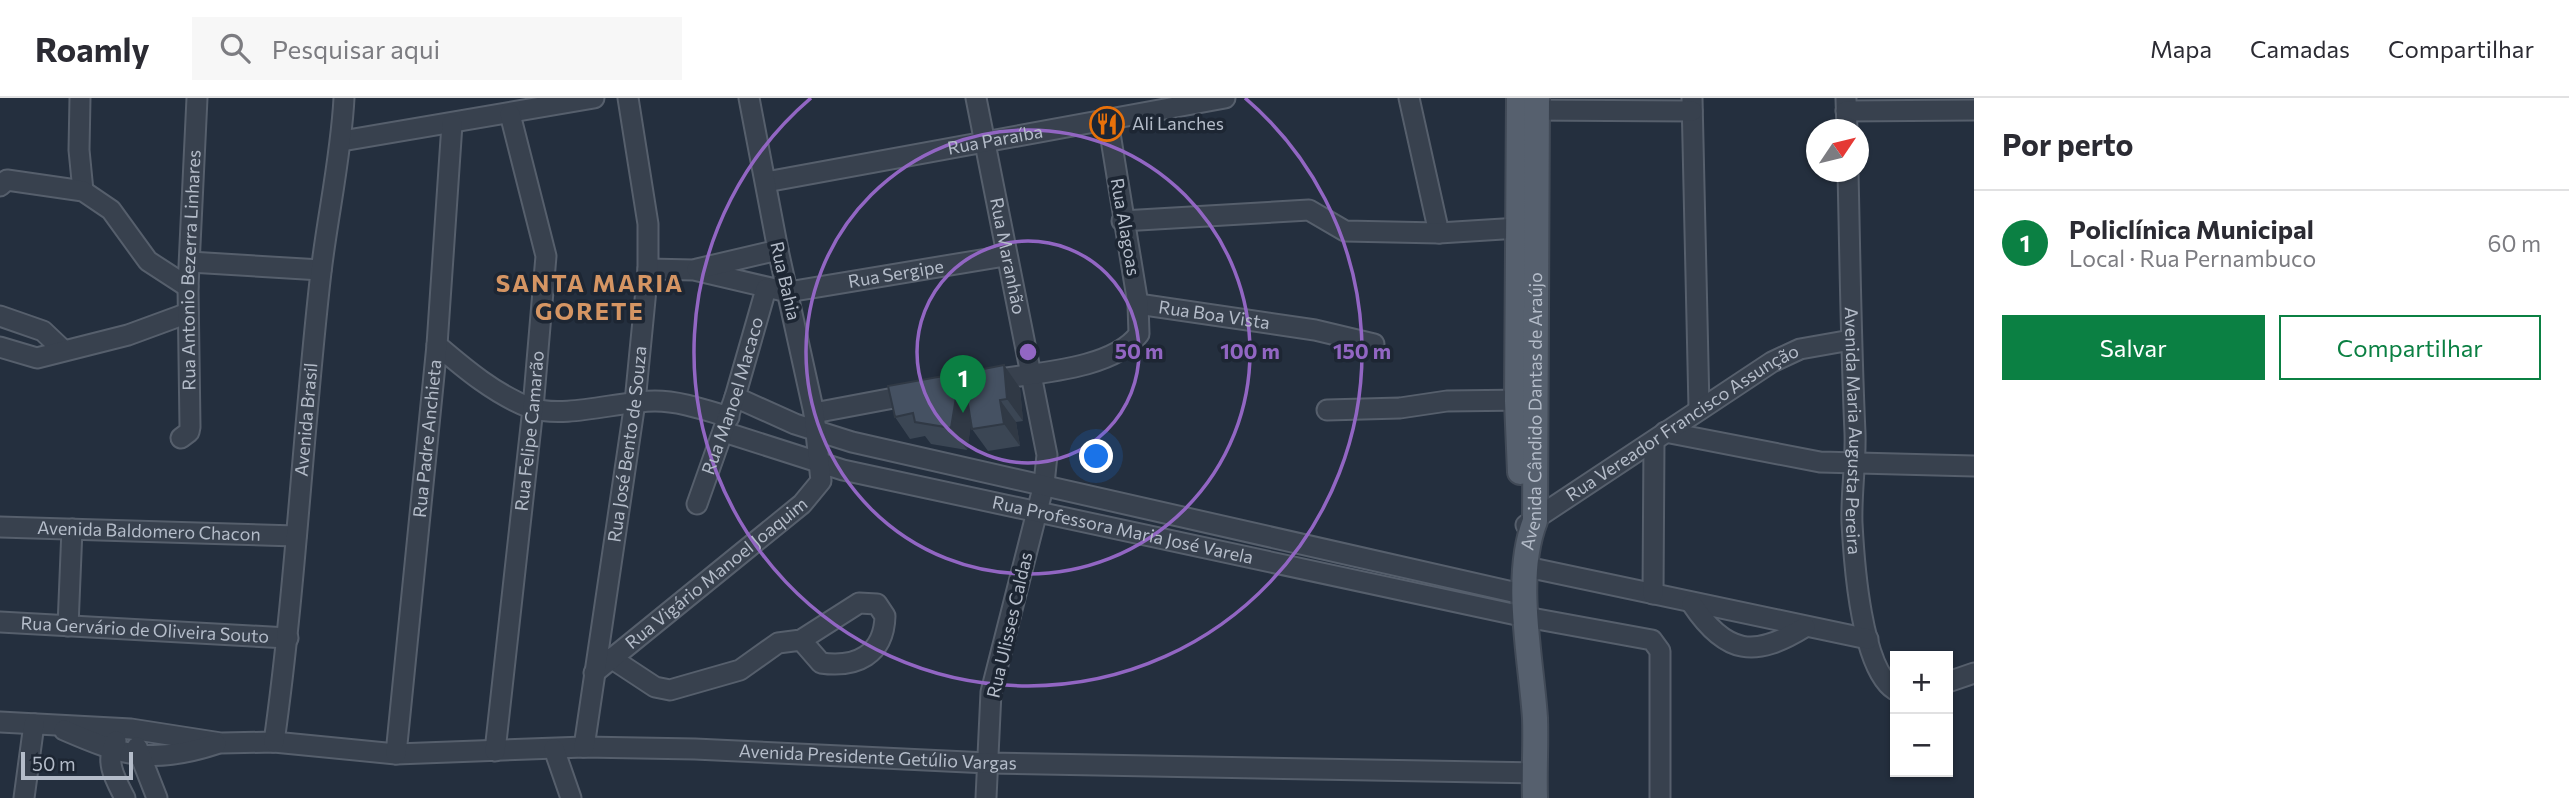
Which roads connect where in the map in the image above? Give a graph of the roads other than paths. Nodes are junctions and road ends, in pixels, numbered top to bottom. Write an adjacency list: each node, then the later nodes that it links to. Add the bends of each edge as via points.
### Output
1 (80, 98): 22 (street)
2 (197, 98): 29 (street, Rua Antonio Bezerra Linhares)
3 (344, 98): 17 (street, Avenida Brasil)
4 (594, 98): 14 (street)
5 (628, 98): 30 (street, Rua José Bento de Souza, via 648,224)
6 (749, 98): 19 (street, Rua Bahia)
7 (976, 98): 18 (street, Rua Maranhão)
8 (1224, 98): 15 (street, Rua Paraíba)
9 (1409, 98): 26 (street)
10 (1528, 104): 11 (street); 23 (main road, Avenida Cândido Dantas de Araújo)
11 (1692, 104): 52 (street)
12 (1974, 110): 13 (street)
13 (1846, 113)
14 (510, 114): 16 (street); 51 (street, Rua Felipe Camarão, via 546,256)
15 (1108, 121): 18 (street, Rua Paraíba); 24 (street, Rua Alagoas)
16 (452, 124): 17 (street); 42 (street, Rua Padre Anchieta)
17 (342, 141): 31 (street, Avenida Brasil)
18 (984, 142): 19 (street, Rua Paraíba); 28 (street, Rua Maranhão)
19 (766, 182): 27 (street, Rua Bahia)
20 (1848, 182): 40 (street, Avenida Maria Augusta Pereira)
21 (0, 186): 22 (street, via 7,180)
22 (83, 191): 33 (street, via 111,210 148,261)
23 (1528, 194): 25 (main road, Avenida Cândido Dantas de Araújo); 39 (main road, Avenida Cândido Dantas de Araújo)
24 (1122, 221): 26 (street, via 1309,210 1345,231); 36 (street, Rua Alagoas)
25 (1519, 228): 26 (street); 39 (main road, Avenida Cândido Dantas de Araújo)
26 (1439, 233)
27 (778, 250): 32 (street); 35 (street, Rua Bahia)
28 (1005, 256): 35 (street, Rua Sergipe); 45 (street, Rua Maranhão)
29 (190, 262): 31 (street); 33 (street, Rua Antonio Bezerra Linhares)
30 (648, 269): 32 (street); 50 (street, Rua José Bento de Souza)
31 (321, 270): 68 (street, Avenida Brasil)
32 (694, 270): 34 (street, Rua Sergipe)
33 (188, 287): 37 (street, Rua Antonio Bezerra Linhares)
34 (766, 289): 35 (street, Rua Sergipe); 48 (street, Rua Manoel Macaco)
35 (788, 292): 54 (street, Rua Bahia)
36 (1138, 304): 41 (street, Rua Boa Vista, via 1302,327); 45 (street, Rua Alagoas, via 1139,334 1122,351 1071,368)
37 (188, 313): 44 (street, via 128,335); 57 (street, Rua Antonio Bezerra Linhares, via 190,426)
38 (0, 316): 44 (street, via 43,331)
39 (1528, 316): 49 (main road, Avenida Cândido Dantas de Araújo)
40 (1851, 340): 52 (street, Rua Vereador Francisco Assunção, via 1800,349); 60 (street, Avenida Maria Augusta Pereira)
41 (1374, 344)
42 (437, 345): 51 (street, via 484,382); 93 (street, Rua Padre Anchieta)
43 (0, 347): 44 (street, via 37,358)
44 (62, 349)
45 (1029, 373): 46 (street); 58 (street, Rua Maranhão)
46 (961, 385)
47 (935, 390): 54 (street)
48 (735, 397): 54 (street, Rua Professora Maria José Varela); 55 (street, Rua Manoel Macaco)
49 (1527, 400): 53 (street); 66 (main road, Avenida Cândido Dantas de Araújo)
50 (635, 402): 51 (street, Rua Professora Maria José Varela, via 578,409); 55 (street, Rua Professora Maria José Varela, via 676,402); 80 (street, Rua José Bento de Souza)
51 (533, 408): 92 (street, Rua Felipe Camarão)
52 (1699, 408): 56 (street, Rua Vereador Francisco Assunção)
53 (1327, 410)
54 (815, 422): 59 (street, Rua Bahia); 62 (street, Rua Professora Maria José Varela, via 948,465)
55 (726, 424): 59 (street, Rua Professora Maria José Varela); 63 (street, Rua Manoel Macaco)
56 (1659, 437): 60 (street); 66 (street, Rua Vereador Francisco Assunção); 70 (street)
57 (181, 438)
58 (1046, 455): 62 (street, Rua Ulisses Caldas)
59 (822, 464): 64 (street, Rua Professora Maria José Varela); 79 (street, Rua Vigário Manoel Joaquim, via 821,481 802,505)
60 (1856, 464): 61 (street); 77 (street, Avenida Maria Augusta Pereira, via 1852,522)
61 (1974, 466)
62 (1044, 484): 64 (street, Rua Ulisses Caldas); 72 (street, Rua Professora Maria José Varela)
63 (697, 504)
64 (1036, 513): 72 (street, Rua Professora Maria José Varela); 95 (street, Rua Ulisses Caldas, via 991,692)
65 (0, 527): 67 (street, Avenida Baldomero Chacon)
66 (1529, 527): 69 (main road, Avenida Cândido Dantas de Araújo)
67 (72, 529): 68 (street, Avenida Baldomero Chacon); 74 (street)
68 (296, 536): 76 (street, Avenida Brasil)
69 (1527, 567): 70 (street); 72 (main road, Avenida Cândido Dantas de Araújo)
70 (1653, 594): 71 (street)
71 (1692, 604): 75 (street); 75 (street, via 1716,635 1731,643 1763,648)
72 (1526, 606): 96 (main road, Avenida Cândido Dantas de Araújo); 103 (street, via 1658,645)
73 (0, 622): 74 (street, Rua Gervário de Oliveira Souto)
74 (68, 626): 76 (street, Rua Gervário de Oliveira Souto)
75 (1805, 627): 77 (street)
76 (288, 638): 87 (street, Avenida Brasil)
77 (1868, 639): 83 (street, Avenida Maria Augusta Pereira)
78 (801, 640): 79 (street, via 778,643 730,674 670,690 655,687)
79 (611, 658): 80 (street, Rua Vigário Manoel Joaquim)
80 (594, 673): 89 (street, Rua José Bento de Souza)
81 (1974, 673): 82 (street)
82 (1953, 680)
83 (1890, 687)
84 (0, 722): 85 (street, Avenida Presidente Getúlio Vargas)
85 (43, 724): 86 (street, Avenida Presidente Getúlio Vargas); 91 (street, Avenida Presidente Getúlio Vargas); 97 (street)
86 (128, 729): 88 (street, Avenida Presidente Getúlio Vargas); 91 (street); 94 (street)
87 (274, 742): 88 (street, Avenida Presidente Getúlio Vargas); 93 (street, Avenida Presidente Getúlio Vargas)
88 (221, 743): 94 (street, Avenida Presidente Getúlio Vargas)
89 (584, 747): 90 (street, Avenida Presidente Getúlio Vargas); 95 (street, Avenida Presidente Getúlio Vargas)
90 (554, 749): 92 (street, Avenida Presidente Getúlio Vargas); 100 (street)
91 (111, 750): 94 (street, Avenida Presidente Getúlio Vargas); 98 (street, via 113,774)
92 (495, 751): 93 (street, Avenida Presidente Getúlio Vargas)
93 (396, 754)
94 (141, 757): 99 (street)
95 (988, 763): 96 (street, Avenida Presidente Getúlio Vargas); 101 (street, Rua Ulisses Caldas)
96 (1535, 773): 102 (main road, Avenida Cândido Dantas de Araújo)
97 (24, 798)
98 (125, 798)
99 (157, 798)
100 (571, 798)
101 (986, 798)
102 (1535, 798)
103 (1660, 798)

